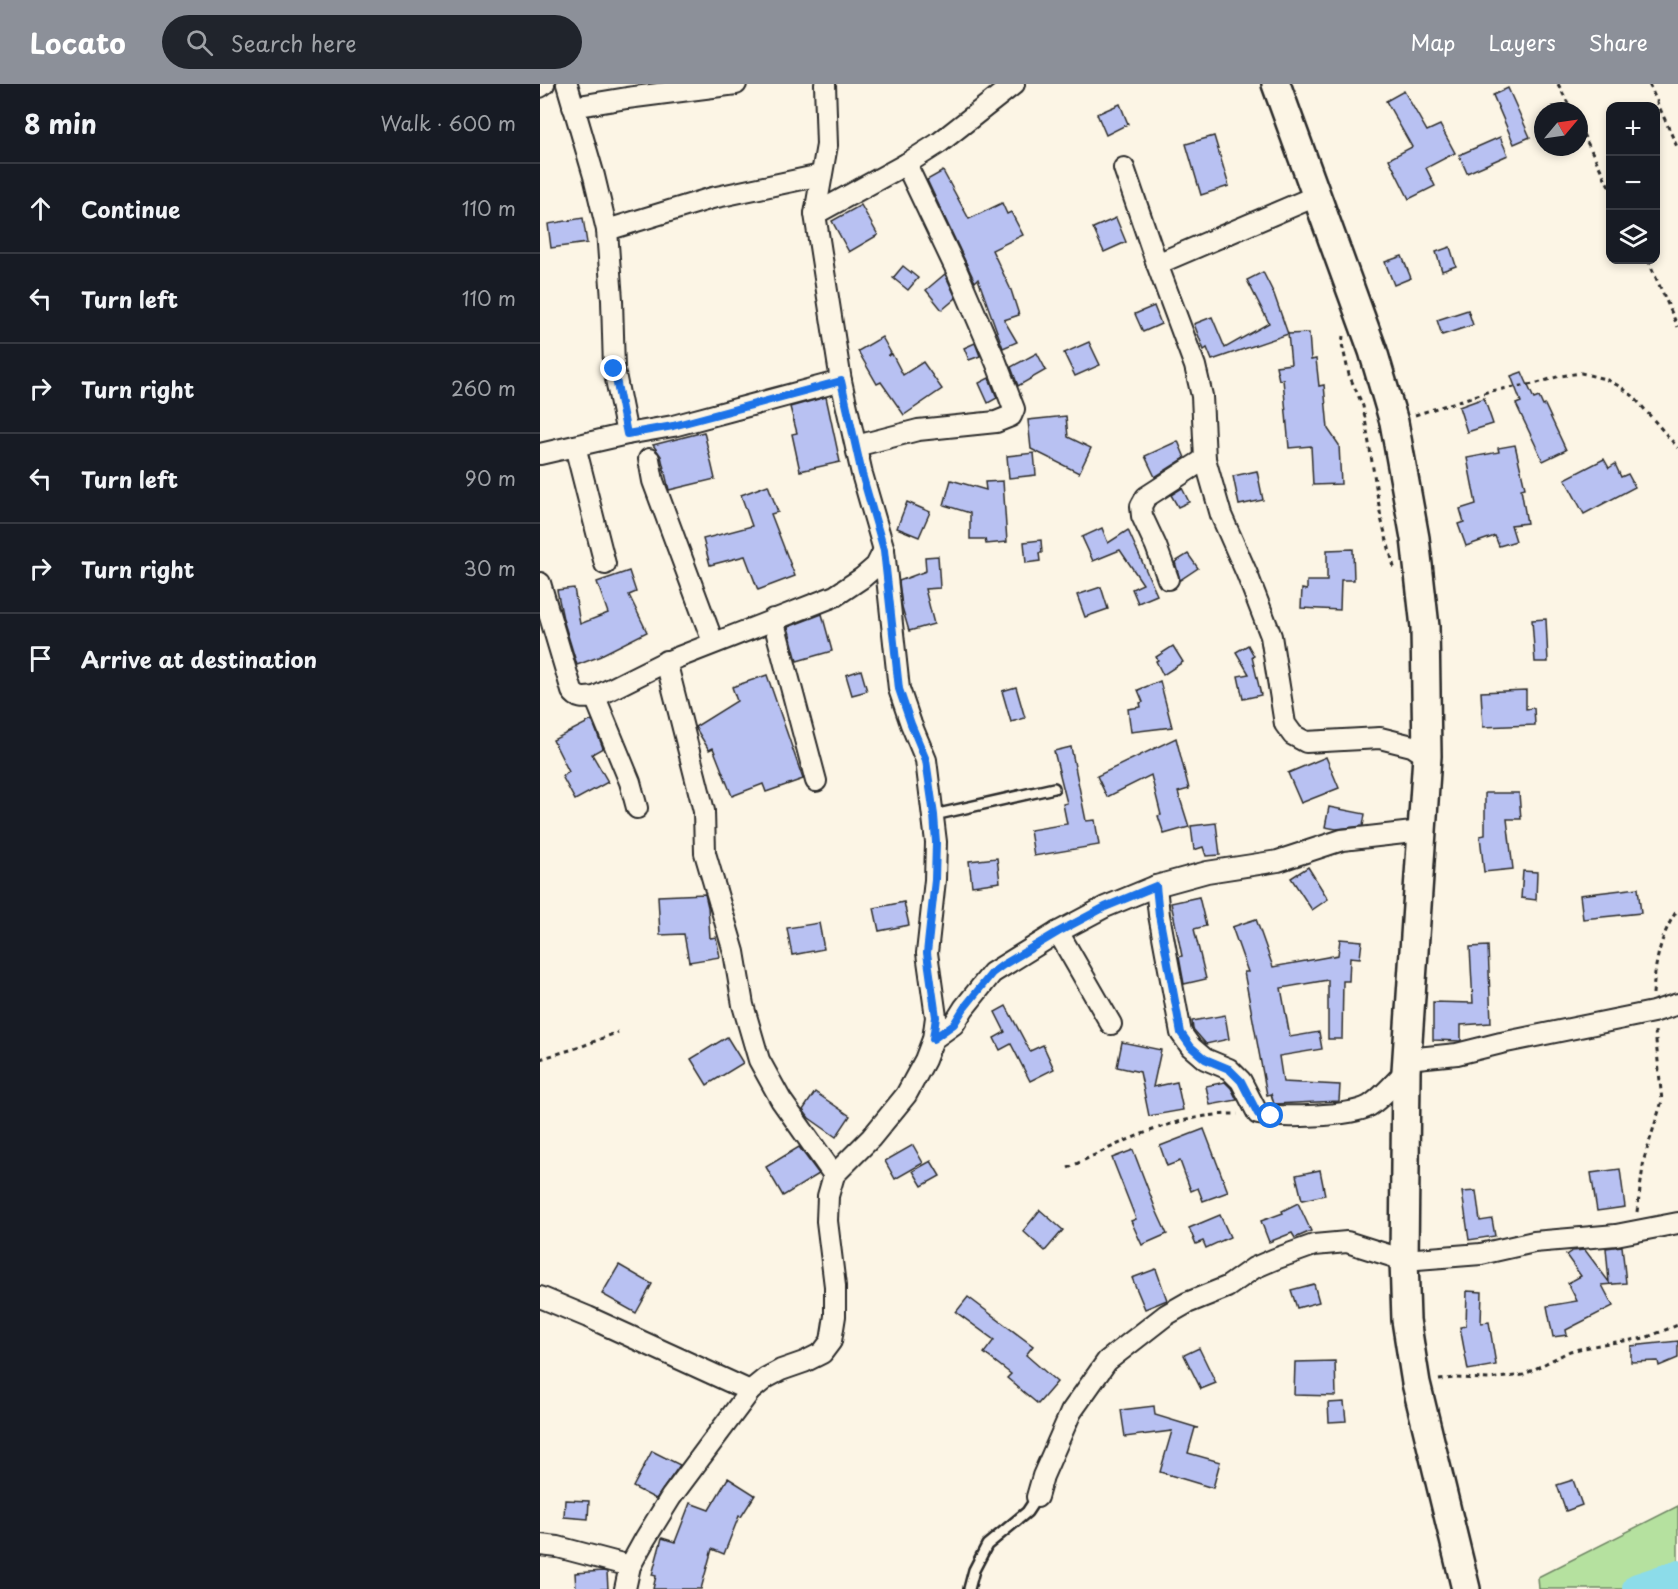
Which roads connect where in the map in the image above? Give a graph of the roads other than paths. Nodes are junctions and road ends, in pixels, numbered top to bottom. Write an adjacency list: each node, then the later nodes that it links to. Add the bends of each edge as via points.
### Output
1 (544, 84): 7 (street)
2 (567, 84): 8 (street)
3 (736, 84): 8 (street)
4 (825, 84): 11 (street, via 827,145)
5 (1014, 84): 9 (street)
6 (1276, 84): 12 (main road)
7 (540, 87)
8 (573, 107): 14 (street)
9 (906, 164): 13 (street); 19 (street, via 961,280 1014,409 1011,416 996,422 918,430)
10 (1124, 168): 15 (street)
11 (821, 175): 13 (street); 14 (street, via 712,198)
12 (1316, 196): 15 (street); 31 (main road, via 1394,422 1415,538 1425,627)
13 (815, 214): 16 (street)
14 (607, 230): 17 (street, via 614,369)
15 (1157, 264): 22 (street, via 1195,366 1202,396)
16 (841, 381): 17 (street, via 673,426); 19 (street)
17 (627, 434): 18 (street)
18 (574, 446): 20 (street); 24 (street)
19 (856, 446): 23 (street)
20 (540, 454)
21 (649, 459): 28 (street, via 653,481)
22 (1205, 459): 25 (street, via 1146,497 1141,506); 31 (street, via 1221,515 1271,636 1285,724 1293,735 1306,742 1380,738 1412,746)
23 (884, 550): 27 (street, via 876,566 835,596); 35 (street, via 899,689 926,760)
24 (605, 564)
25 (1168, 579)
26 (540, 583): 30 (street, via 572,691 582,699)
27 (773, 619): 28 (street); 32 (street)
28 (713, 642): 29 (street)
29 (666, 662): 30 (street); 43 (street, via 704,811 705,853 734,952 743,1005 759,1060 782,1101)
30 (595, 697): 34 (street)
31 (1427, 756): 36 (main road)
32 (816, 781)
33 (1054, 788): 35 (lane)
34 (637, 808)
35 (934, 815): 41 (street, via 935,880 927,953 936,1017)
36 (1422, 831): 37 (street, via 1342,840 1278,861 1207,872); 42 (main road)
37 (1156, 886): 38 (street); 42 (street, via 1181,1033 1205,1059 1229,1069 1241,1081 1258,1114 1344,1113 1363,1108 1372,1104)
38 (1058, 932): 40 (street); 41 (street, via 992,973 954,1024)
39 (1678, 1004): 42 (street)
40 (1111, 1024)
41 (933, 1039): 43 (street, via 906,1095)
42 (1407, 1065): 45 (main road)
43 (834, 1175): 47 (street, via 827,1221 834,1286 831,1341 822,1353 781,1370)
44 (1678, 1223): 45 (street, via 1635,1232 1534,1242 1481,1254)
45 (1404, 1260): 48 (street, via 1347,1242 1314,1245 1254,1268 1227,1287 1166,1316 1101,1369 1071,1412); 53 (main road, via 1406,1320 1416,1383)
46 (540, 1298): 47 (street)
47 (750, 1391): 50 (street, via 671,1497)
48 (1037, 1497): 52 (lane, via 1027,1512 987,1545)
49 (540, 1545): 50 (street)
50 (630, 1566): 51 (street)
51 (626, 1589)
52 (969, 1589)
53 (1466, 1589)

